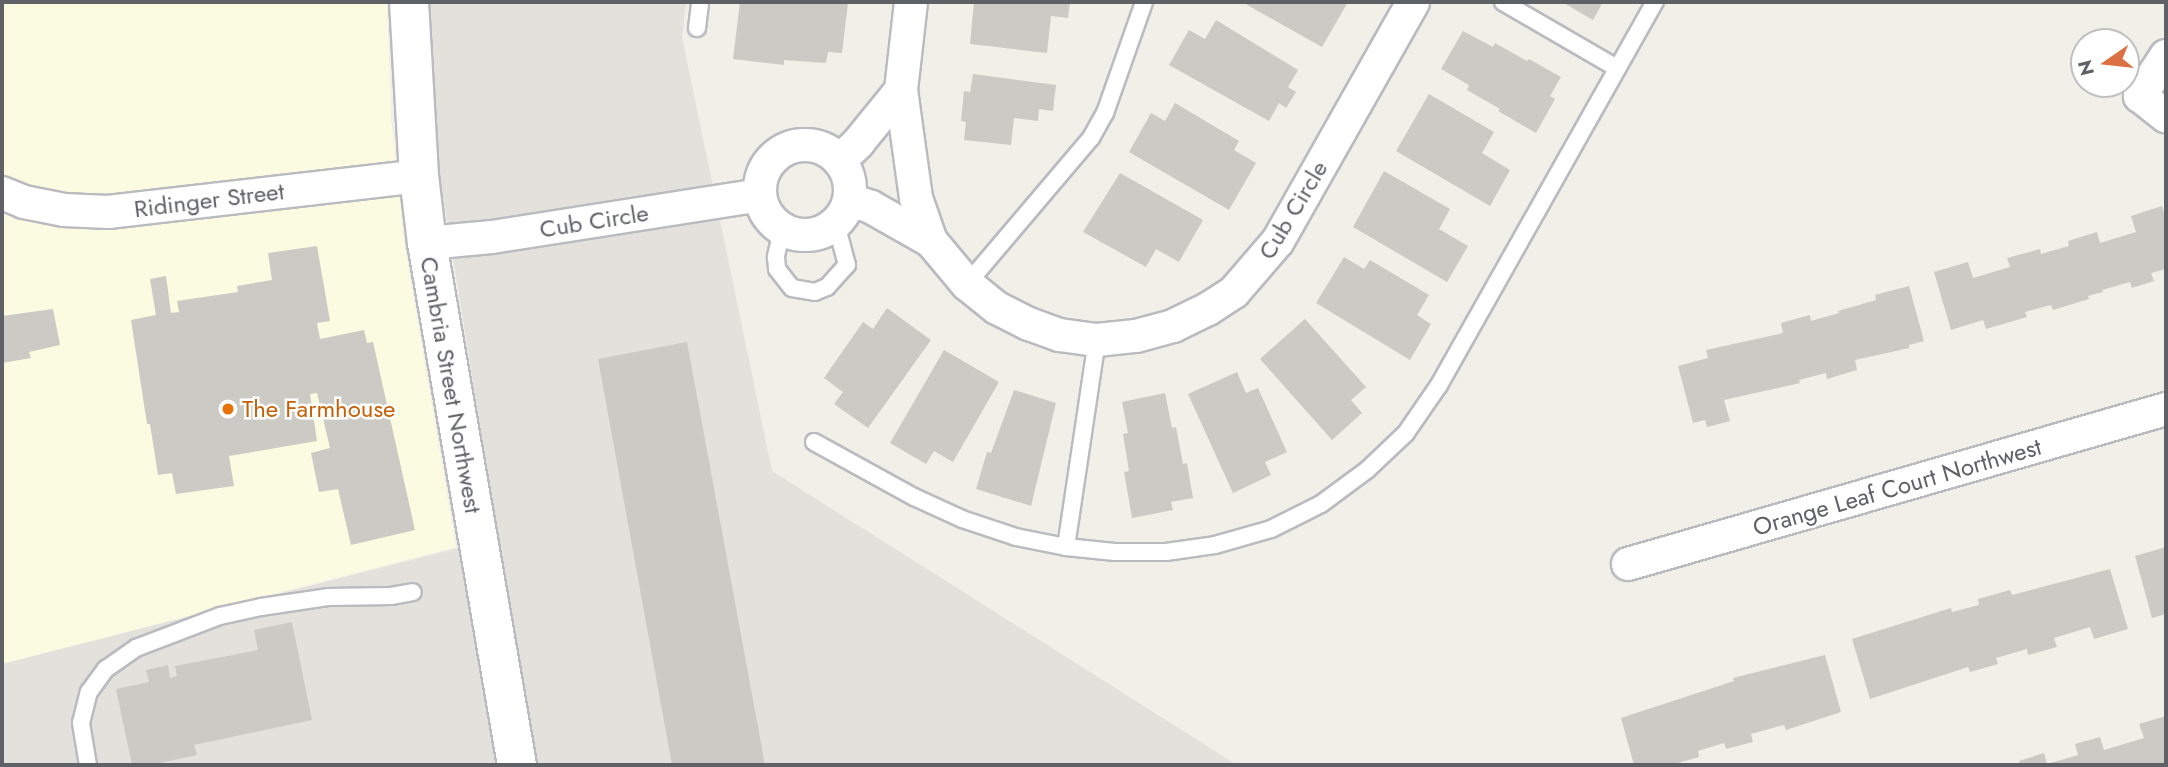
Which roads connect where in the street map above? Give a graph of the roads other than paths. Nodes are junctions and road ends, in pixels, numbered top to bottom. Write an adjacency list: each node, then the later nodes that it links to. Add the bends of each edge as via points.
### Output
1 (409, 2): 14 (street, Cambria Street Northwest)
2 (699, 2): 8 (lane)
3 (911, 2): 11 (street, Cub Circle)
4 (1144, 2): 21 (lane, via 1105,113 1091,138)
5 (1413, 2): 22 (street, Cub Circle, via 1278,241 1257,269 1217,303 1173,326 1136,337)
6 (1503, 2): 10 (lane)
7 (1655, 2): 10 (lane)
8 (697, 28)
9 (2166, 56): 12 (street, via 2140,96)
10 (1617, 68): 25 (lane, via 1439,384 1406,433 1367,470 1321,505 1271,529 1215,545 1166,552)
11 (901, 90): 13 (street); 19 (street, Cub Circle, via 916,198)
12 (2166, 116)
13 (840, 160): 16 (street, via 815,146 786,148 765,167); 17 (street, via 849,179)
14 (419, 176): 15 (street, Ridinger Street, via 108,212 64,210); 20 (street, Cambria Street Northwest)
15 (2, 193)
16 (760, 195): 18 (street, via 771,221); 20 (street, Cub Circle)
17 (843, 212): 18 (street, via 810,236); 18 (lane, via 847,265 816,292 792,288 777,269); 19 (street, Cub Circle, via 871,207)
18 (782, 230)
19 (931, 241): 21 (street, Cub Circle)
20 (427, 243): 29 (street, Cambria Street Northwest)
21 (967, 284): 22 (street, Cub Circle, via 997,308 1029,324 1060,335)
22 (1097, 340): 25 (lane)
23 (2166, 409): 26 (street, Orange Leaf Court Northwest)
24 (814, 442): 25 (lane, via 962,519)
25 (1066, 547)
26 (1628, 565)
27 (413, 592): 28 (lane, via 261,607 220,616 136,648 106,669 89,692 81,723)
28 (88, 765)
29 (517, 765)

